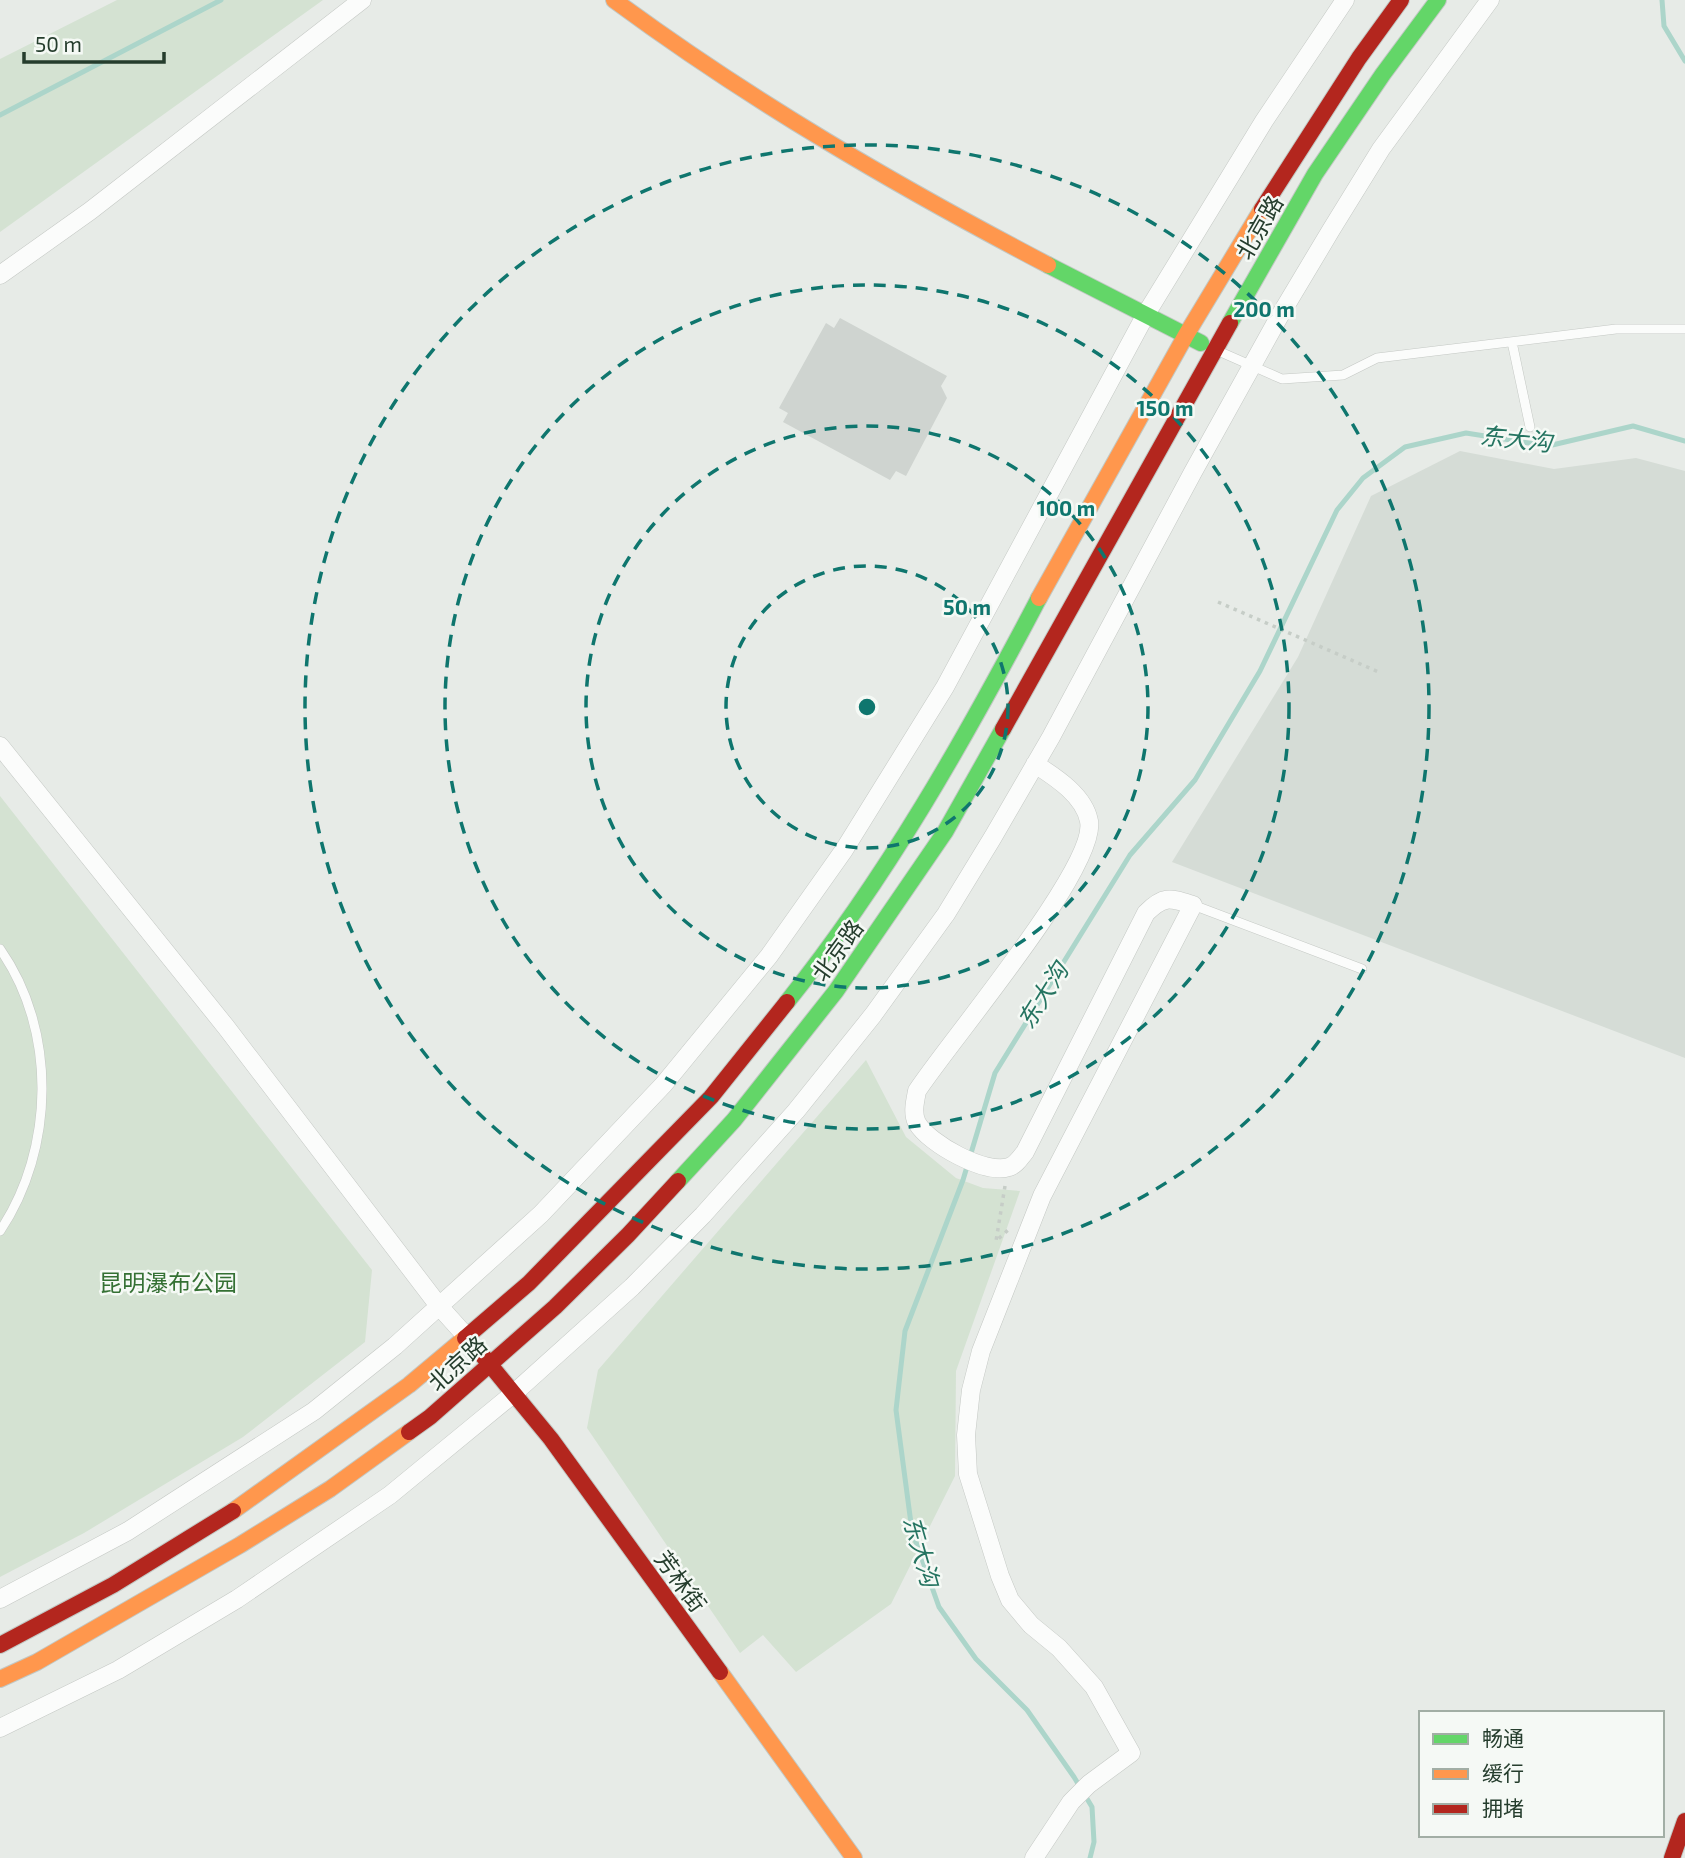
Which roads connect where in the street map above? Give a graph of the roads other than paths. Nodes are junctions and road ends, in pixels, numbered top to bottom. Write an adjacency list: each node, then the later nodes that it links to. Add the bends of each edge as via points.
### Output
1 (362, 0): 7 (street)
2 (614, 0): 8 (main road, via 696,60 809,131 968,223)
3 (1345, 0): 8 (street, via 1264,121)
4 (1401, 0): 10 (main road, 北京路, via 1294,156)
5 (1438, 0): 12 (main road, 北京路, via 1315,174)
6 (1490, 0): 13 (street, via 1381,149)
7 (0, 275)
8 (1146, 314): 10 (main road); 21 (street, via 945,687 844,850 769,956 664,1084 541,1214)
9 (1685, 329): 11 (lane, via 1616,329)
10 (1186, 335): 12 (main road); 22 (main road, 北京路, via 996,680 859,907 711,1097 529,1283)
11 (1512, 342): 13 (lane, via 1377,358 1343,375 1282,379); 14 (lane)
12 (1216, 350): 13 (lane); 23 (main road, 北京路, via 945,832 844,980 734,1120 637,1226)
13 (1252, 366): 16 (street)
14 (1531, 427)
15 (0, 746): 21 (street, via 226,1027)
16 (1035, 764): 17 (street, via 1062,782 1084,808 1090,823 1088,839 1062,891 917,1091 917,1122 951,1153 995,1169 1017,1162 1146,913 1158,901 1173,898); 24 (street, via 946,914 873,1016 796,1111 632,1287)
17 (1192, 905): 19 (lane); 31 (street, via 1042,1196 981,1351 971,1390 968,1474 1010,1600 1094,1687 1131,1753 1071,1802)
18 (0, 948): 20 (lane, via 30,1006 40,1054 42,1097 34,1156 18,1200)
19 (1362, 969)
20 (0, 1231)
21 (439, 1306): 22 (street); 25 (street, via 314,1411 128,1531)
22 (466, 1335): 23 (main road, 芳林街); 26 (main road, 北京路, via 409,1385 224,1518 113,1585)
23 (489, 1364): 24 (main road, 芳林街); 27 (main road, 北京路, via 430,1417 330,1489 128,1611)
24 (513, 1394): 28 (street, via 390,1495 237,1600 118,1670); 30 (main road, 芳林街, via 551,1439)
25 (0, 1599)
26 (0, 1645)
27 (0, 1679)
28 (0, 1728)
29 (1685, 1821): 32 (main road)
30 (854, 1858)
31 (1034, 1858)
32 (1672, 1858)

